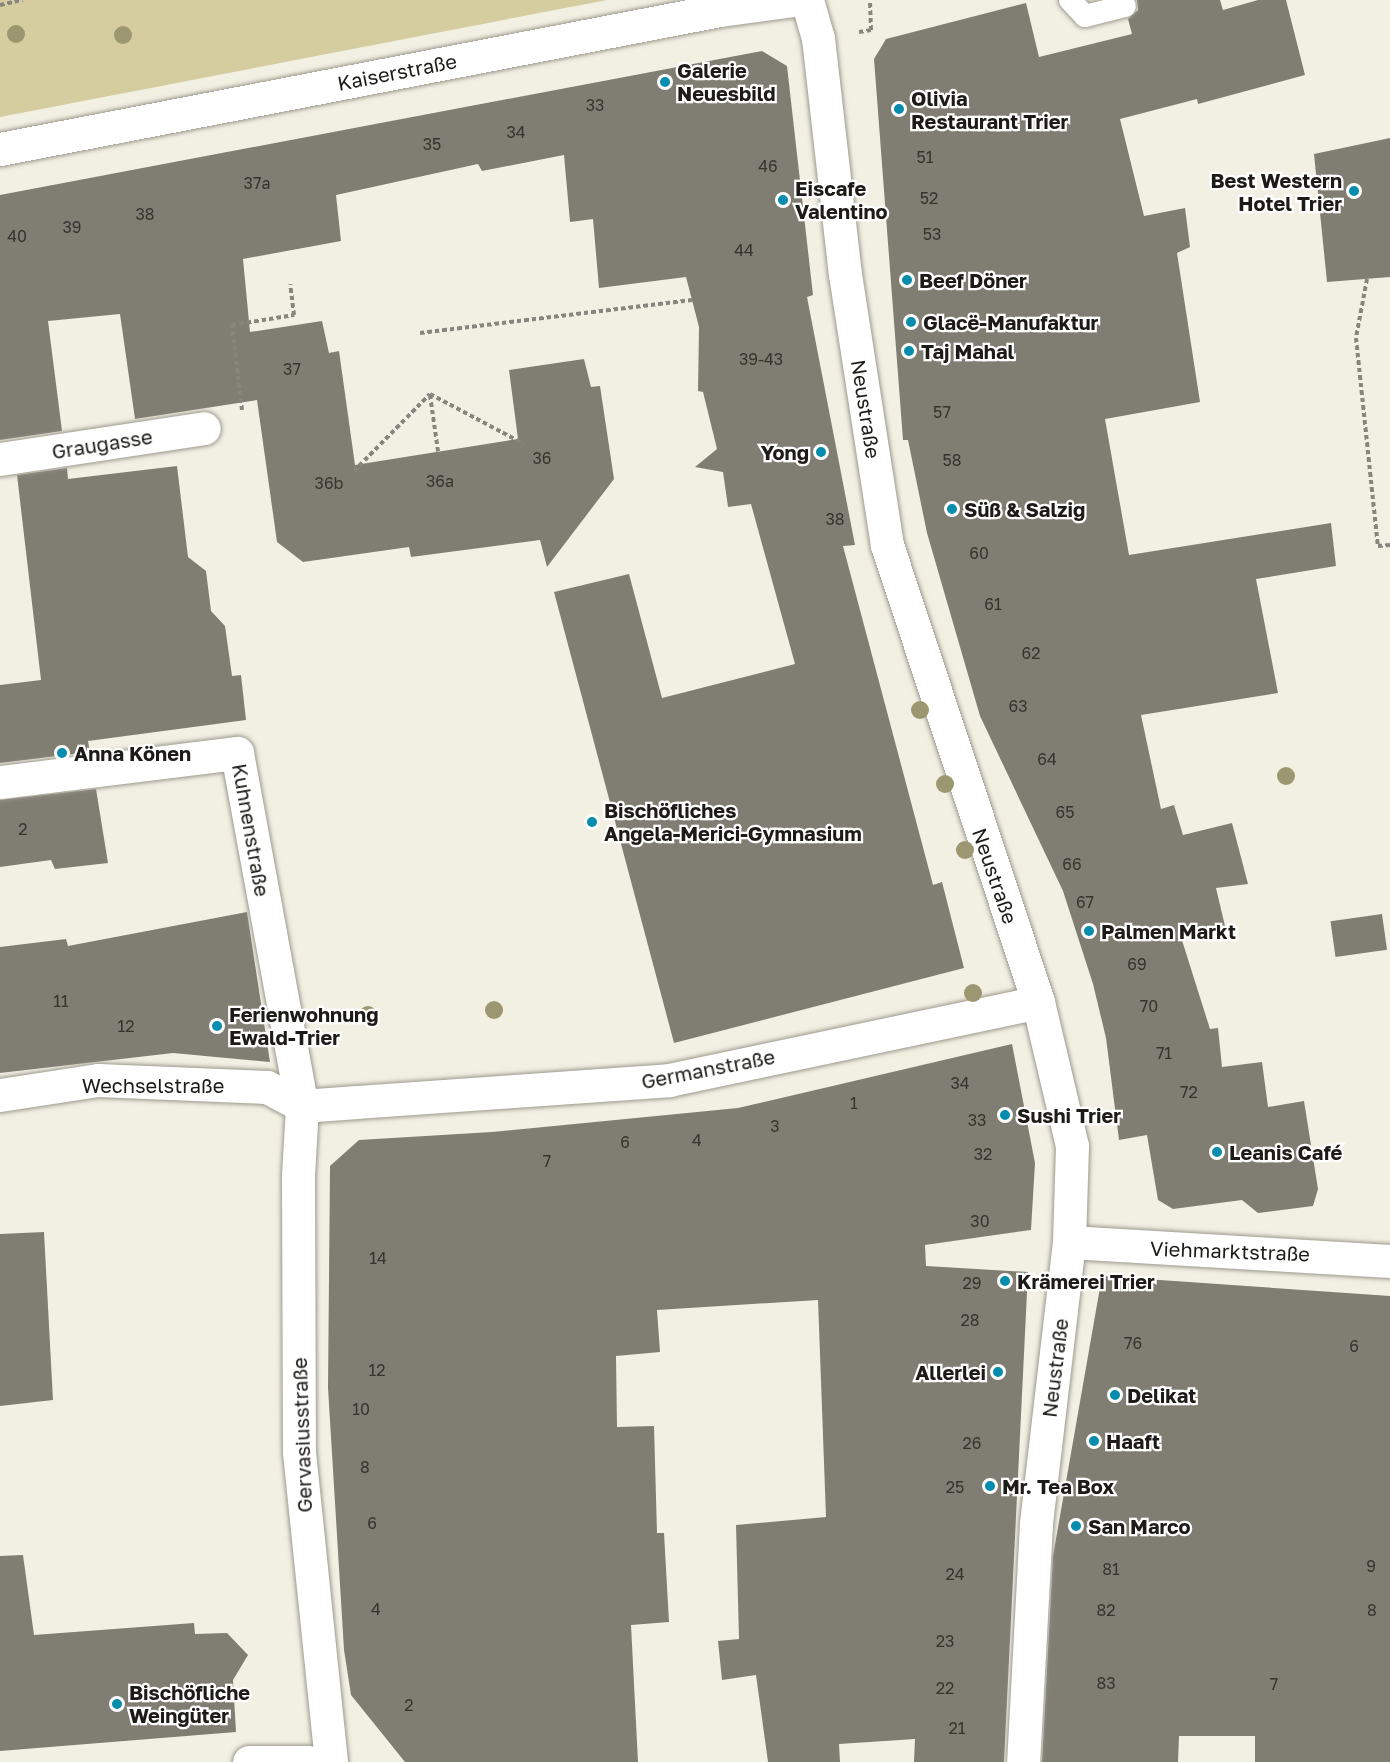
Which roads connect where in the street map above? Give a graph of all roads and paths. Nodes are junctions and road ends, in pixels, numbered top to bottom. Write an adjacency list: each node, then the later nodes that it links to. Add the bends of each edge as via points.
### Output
1 (21, 0): 6 (path)
2 (794, 0): 9 (street, Kaiserstraße, via 720,10)
3 (807, 0): 22 (street, Neustraße, via 818,38 845,274 887,545)
4 (870, 0): 8 (path)
5 (1070, 0): 7 (lane, via 1085,16)
6 (0, 4)
7 (1125, 6)
8 (871, 30)
9 (0, 149)
10 (1367, 279): 20 (path, via 1356,339 1378,546)
11 (290, 284): 15 (path, via 294,315 232,325 244,424)
12 (692, 300): 13 (path)
13 (420, 333)
14 (430, 394): 16 (path); 17 (path); 19 (path)
15 (204, 428): 18 (street, Graugasse)
16 (524, 444)
17 (438, 451)
18 (0, 459)
19 (354, 471)
20 (1390, 545)
21 (0, 782): 24 (street, Kuhnenstraße, via 237,753)
22 (1038, 1002): 24 (street, Germanstraße, via 669,1080); 25 (street, Neustraße, via 1071,1146)
23 (0, 1095): 24 (street, Wechselstraße, via 98,1080 267,1087)
24 (302, 1106): 29 (street, Gervasiusstraße, via 298,1175 300,1437)
25 (1069, 1242): 26 (street, Viehmarktstraße); 30 (street, Neustraße, via 1036,1524)
26 (1390, 1261)
27 (249, 1762): 28 (street)
28 (308, 1762)
29 (331, 1762)
30 (1023, 1762)

